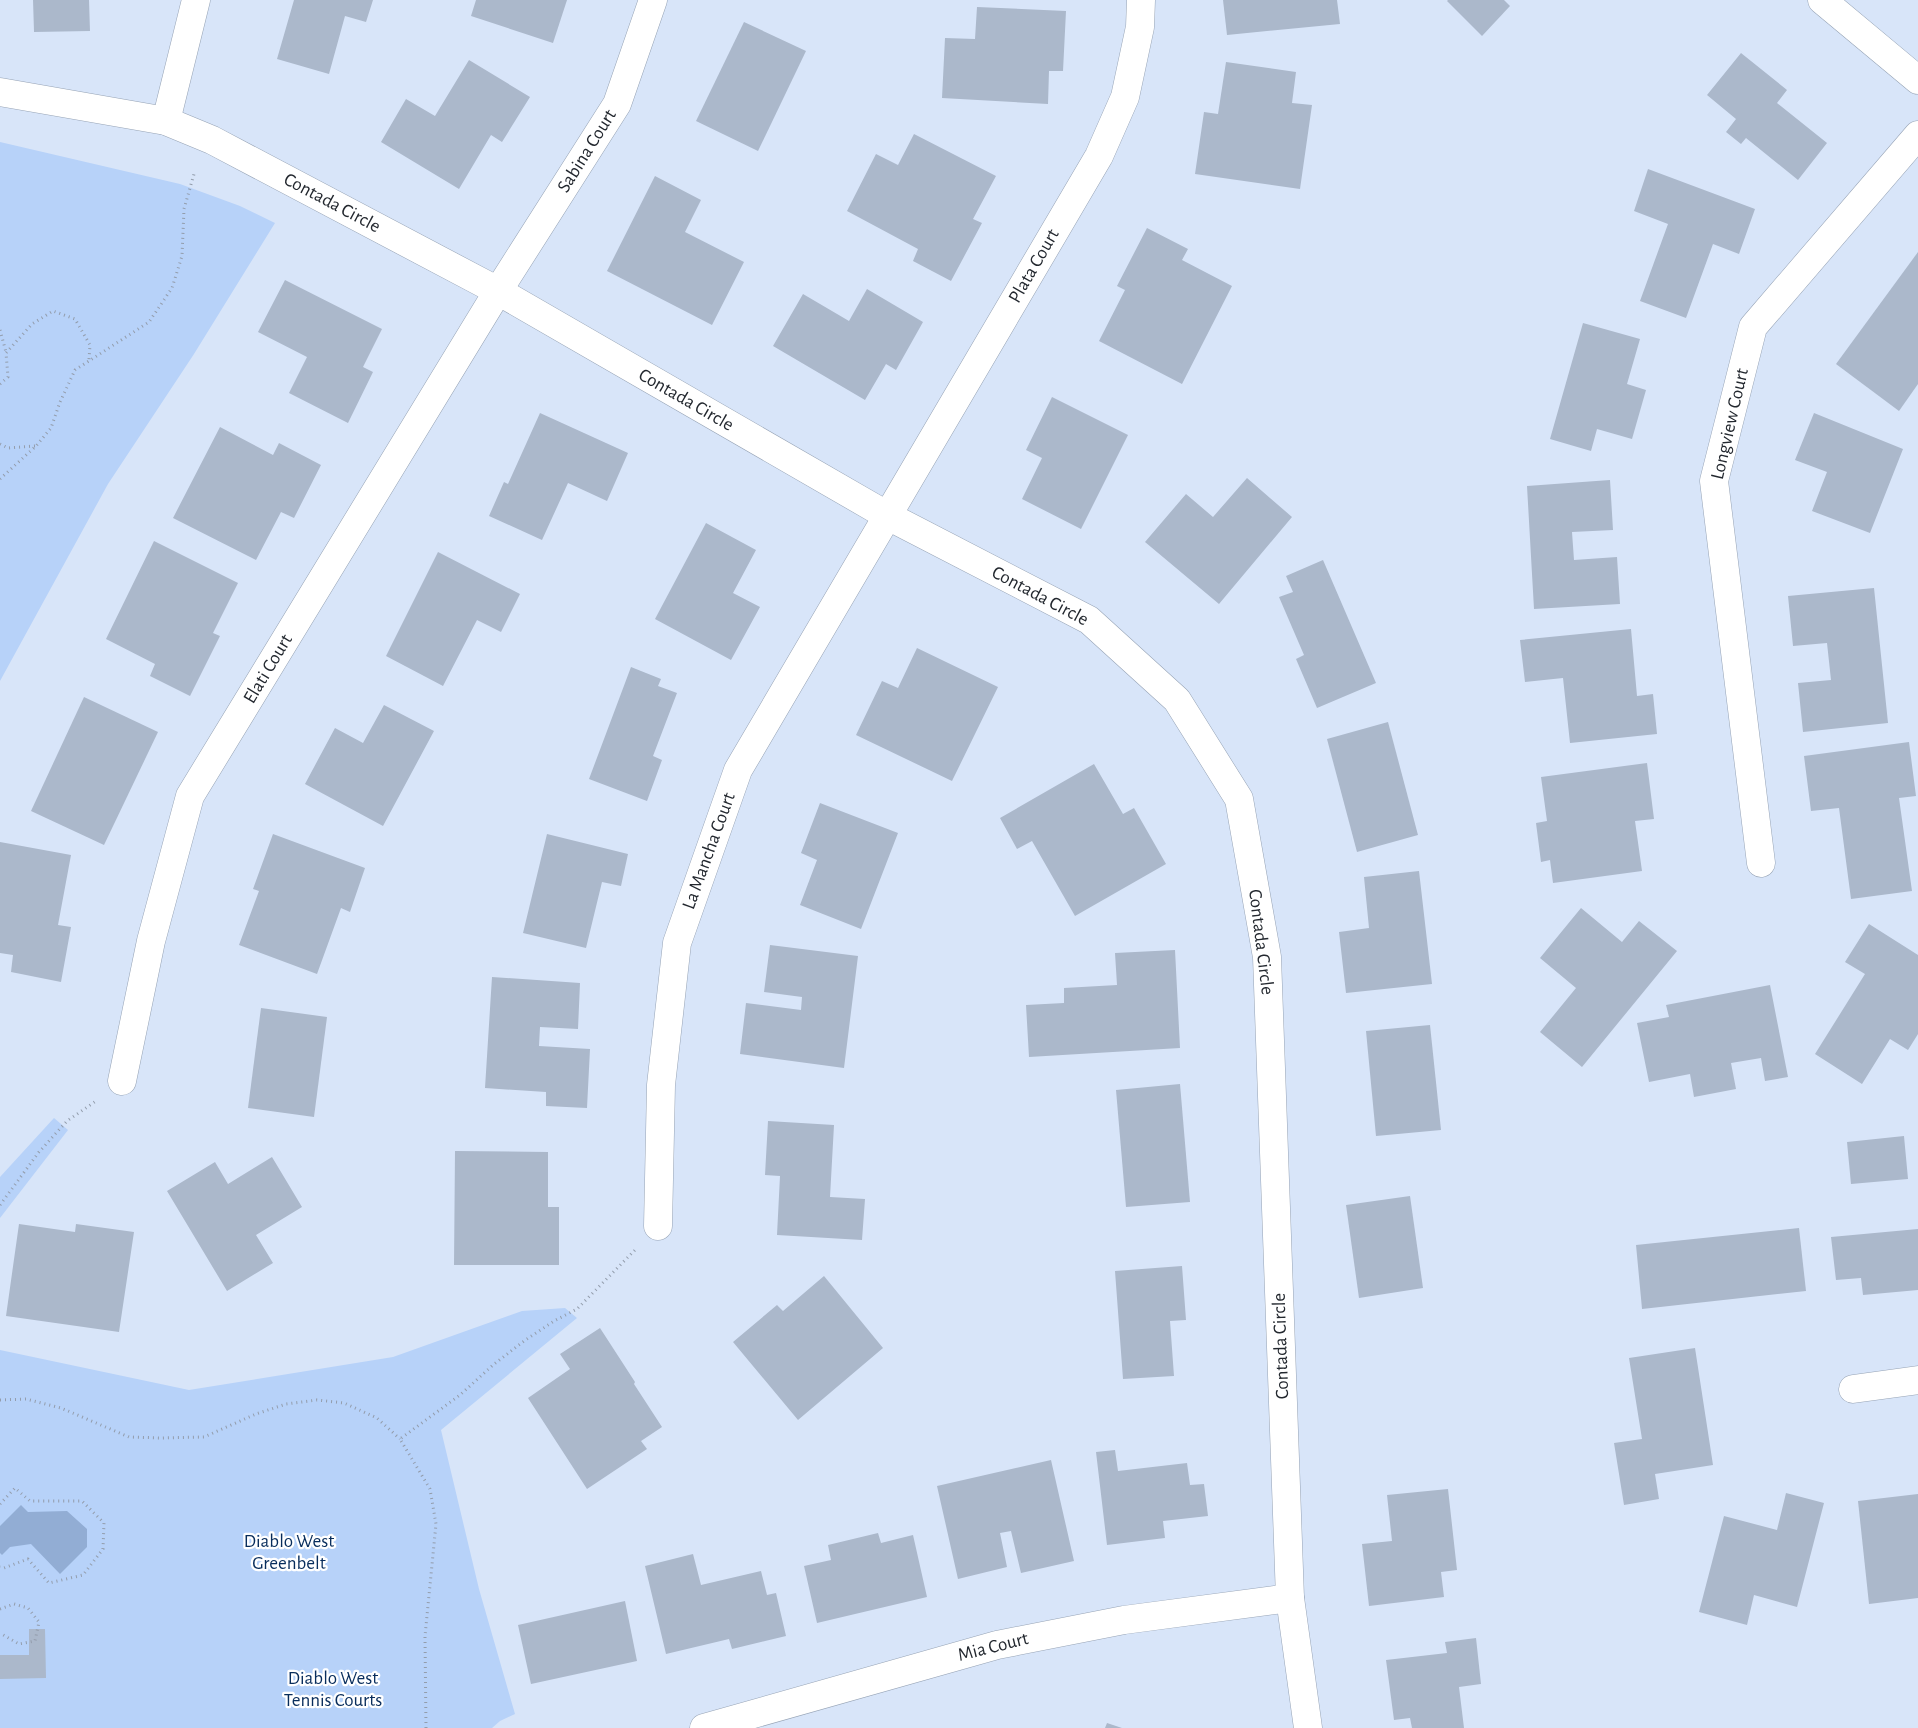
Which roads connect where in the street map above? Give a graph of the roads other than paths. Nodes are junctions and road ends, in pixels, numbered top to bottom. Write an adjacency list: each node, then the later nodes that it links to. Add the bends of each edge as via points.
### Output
1 (196, 0): 7 (street)
2 (653, 0): 9 (street, Sabina Court, via 617,104)
3 (1141, 0): 10 (street, Plata Court, via 1140,27 1125,97 1098,156)
4 (1822, 0): 5 (street)
5 (1918, 80)
6 (0, 92): 7 (street, Contada Circle)
7 (166, 122): 9 (street, Contada Circle, via 212,140)
8 (1918, 135): 11 (street, Longview Court, via 1753,327 1714,481)
9 (498, 291): 10 (street, Contada Circle); 12 (street, Elati Court, via 190,796 151,941)
10 (888, 516): 13 (street, La Mancha Court, via 738,770 677,943 661,1085); 16 (street, Contada Circle, via 1089,620 1178,700 1239,800 1267,957)
11 (1761, 863)
12 (122, 1081)
13 (658, 1226)
14 (1918, 1380): 15 (street)
15 (1853, 1389)
16 (1290, 1598): 17 (street, Mia Court, via 1124,1620 997,1645); 18 (street, Contada Circle)
17 (704, 1728)
18 (1308, 1728)

